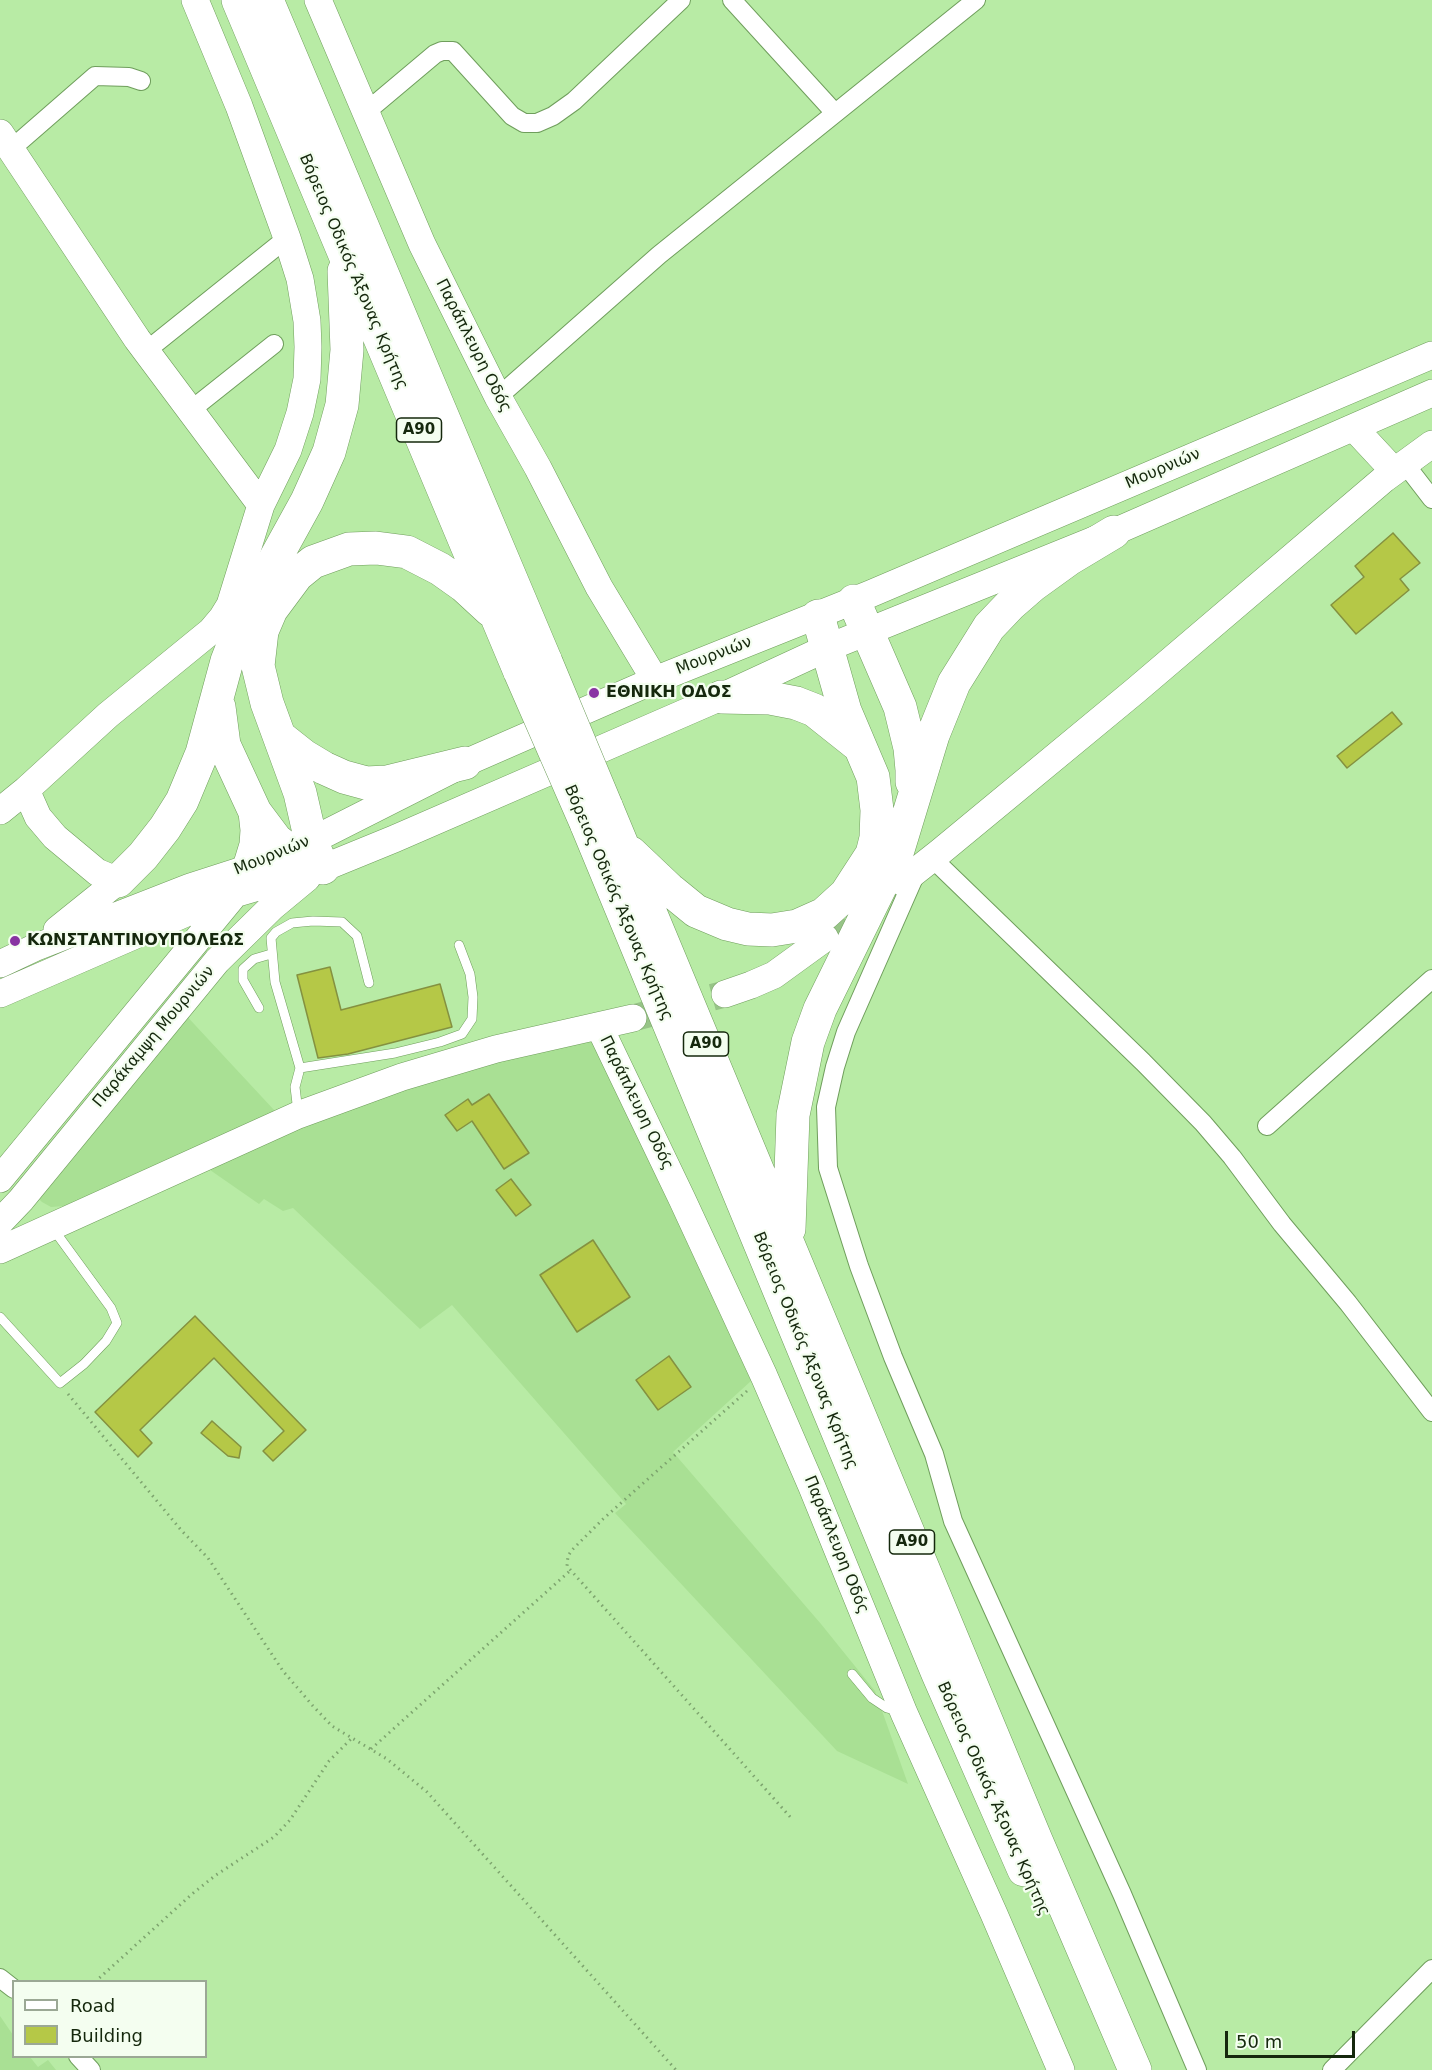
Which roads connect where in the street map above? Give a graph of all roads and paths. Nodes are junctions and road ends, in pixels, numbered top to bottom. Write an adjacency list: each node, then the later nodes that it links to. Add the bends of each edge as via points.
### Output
1 (195, 0): 12 (street)
2 (238, 0): 13 (highway, Βόρειος Οδικός Άξονας Κρήτης / Α90)
3 (267, 0): 31 (highway, Βόρειος Οδικός Άξονας Κρήτης / Α90)
4 (318, 0): 9 (street, Παράπλευρη Οδός)
5 (681, 0): 9 (street, via 574,101 537,123 524,123 512,116 453,51 435,54)
6 (732, 0): 10 (street)
7 (976, 0): 10 (street)
8 (141, 81): 11 (street, via 95,76)
9 (366, 112): 18 (street, Παράπλευρη Οδός, via 422,244)
10 (835, 113): 18 (street, via 659,255)
11 (5, 142): 15 (street)
12 (287, 238): 15 (street); 24 (street, via 300,279 307,321 307,379 288,450)
13 (343, 245): 27 (highway, Βόρειος Οδικός Άξονας Κρήτης / Α90); 33 (highway, via 347,350 342,405 329,452 307,501 247,609)
14 (274, 344): 19 (street)
15 (146, 351): 19 (street)
16 (1432, 355): 26 (street, Μουρνιών)
17 (1432, 393): 20 (street)
18 (498, 397): 32 (street, Παράπλευρη Οδός, via 599,587)
19 (191, 411): 24 (street)
20 (1354, 428): 22 (street); 25 (street)
21 (1432, 444): 22 (street)
22 (1399, 468): 23 (street); 45 (street)
23 (1432, 499)
24 (261, 505): 38 (street, via 230,605 211,631 108,715)
25 (1114, 532): 29 (street); 40 (highway, via 1033,585 989,627 954,683)
26 (854, 601): 28 (street, Μουρνιών); 29 (highway)
27 (496, 615): 31 (highway, Βόρειος Οδικός Άξονας Κρήτης / Α90); 35 (highway, via 440,569 406,552 349,549 313,561 284,591 262,631 258,666)
28 (818, 616): 30 (highway); 32 (street, Μουρνιών)
29 (867, 631): 30 (street); 40 (highway, via 900,707 910,748)
30 (827, 648): 34 (street); 36 (highway, via 845,711)
31 (533, 667): 42 (highway, Βόρειος Οδικός Άξονας Κρήτης / Α90, bridge)
32 (655, 680): 37 (street, Μουρνιών)
33 (218, 696): 41 (highway, via 224,745); 46 (highway, via 202,753 182,801 165,828)
34 (721, 697): 36 (highway, via 796,703 814,710); 44 (street)
35 (280, 737): 37 (highway, via 324,768 366,783 387,782); 44 (highway, via 300,793)
36 (862, 748): 43 (highway, via 873,777 877,810 872,854 846,894 824,914 797,926 748,929 696,911)
37 (465, 763): 44 (street, Μουρνιών)
38 (26, 790): 39 (street); 46 (street, via 38,816 55,837 97,872)
39 (1, 809)
40 (910, 811): 67 (highway, via 897,853 820,1009 808,1042 793,1115)
41 (255, 812): 44 (highway, via 276,840); 47 (highway, via 256,837)
42 (596, 815): 43 (highway, Βόρειος Οδικός Άξονας Κρήτης / Α90); 87 (highway, Βόρειος Οδικός Άξονας Κρήτης / Α90, via 938,1674)
43 (623, 846): 67 (highway, Βόρειος Οδικός Άξονας Κρήτης / Α90)
44 (308, 853): 47 (street, Μουρνιών); 47 (street, Μουρνιών); 64 (street, Παράκαμψη Μουρνιών, via 297,885 217,961)
45 (917, 870): 72 (street, via 1143,1062 1203,1123); 89 (street, via 838,1058 826,1107 828,1168 893,1357 934,1454 953,1521)
46 (118, 881): 50 (street)
47 (242, 881): 50 (street, Μουρνιών, via 190,887); 55 (street, Μουρνιών, via 192,910); 63 (street, Παράκαμψη Μουρνιών)
48 (825, 938): 56 (street, via 774,975)
49 (459, 945): 60 (lane, via 470,974 473,997 472,1019 462,1034 395,1053)
50 (34, 948): 52 (street, Μουρνιών)
51 (271, 954): 54 (lane, via 271,938 292,923 342,922 357,936); 57 (lane, via 254,959 243,969 243,980); 60 (lane, via 275,982)
52 (0, 964)
53 (1432, 979): 62 (street)
54 (369, 983)
55 (0, 994)
56 (725, 994)
57 (260, 1008)
58 (633, 1018): 59 (street)
59 (598, 1026): 61 (street, via 485,1052); 70 (street, Παράπλευρη Οδός)
60 (300, 1068): 61 (lane, via 295,1087)
61 (298, 1114): 66 (street)
62 (1267, 1126)
63 (0, 1180): 64 (street)
64 (21, 1200): 65 (street, Παράκαμψη Μουρνιών); 66 (street)
65 (0, 1221)
66 (52, 1227): 68 (street); 71 (lane, via 111,1308 117,1323 106,1341)
67 (788, 1243): 88 (highway, Βόρειος Οδικός Άξονας Κρήτης / Α90)
68 (0, 1250)
69 (0, 1317): 71 (lane)
70 (764, 1376): 73 (path, via 583,1538 568,1556 567,1566); 75 (street, Παράπλευρη Οδός)
71 (60, 1383): 76 (path, via 208,1558 283,1671 332,1726)
72 (1432, 1412)
73 (571, 1570): 77 (path); 78 (path)
74 (852, 1674): 75 (lane, via 872,1698 886,1708)
75 (904, 1713): 86 (street, Παράπλευρη Οδός)
76 (351, 1739): 77 (path); 81 (path, via 329,1761 274,1837 192,1894)
77 (370, 1749): 85 (path, via 427,1792)
78 (792, 1820)
79 (1432, 1969): 90 (street)
80 (0, 1978): 82 (street)
81 (97, 1980)
82 (12, 1987)
83 (80, 2058): 84 (street)
84 (91, 2070)
85 (676, 2070)
86 (1061, 2070)
87 (1111, 2070)
88 (1135, 2070)
89 (1197, 2070)
90 (1332, 2070)

